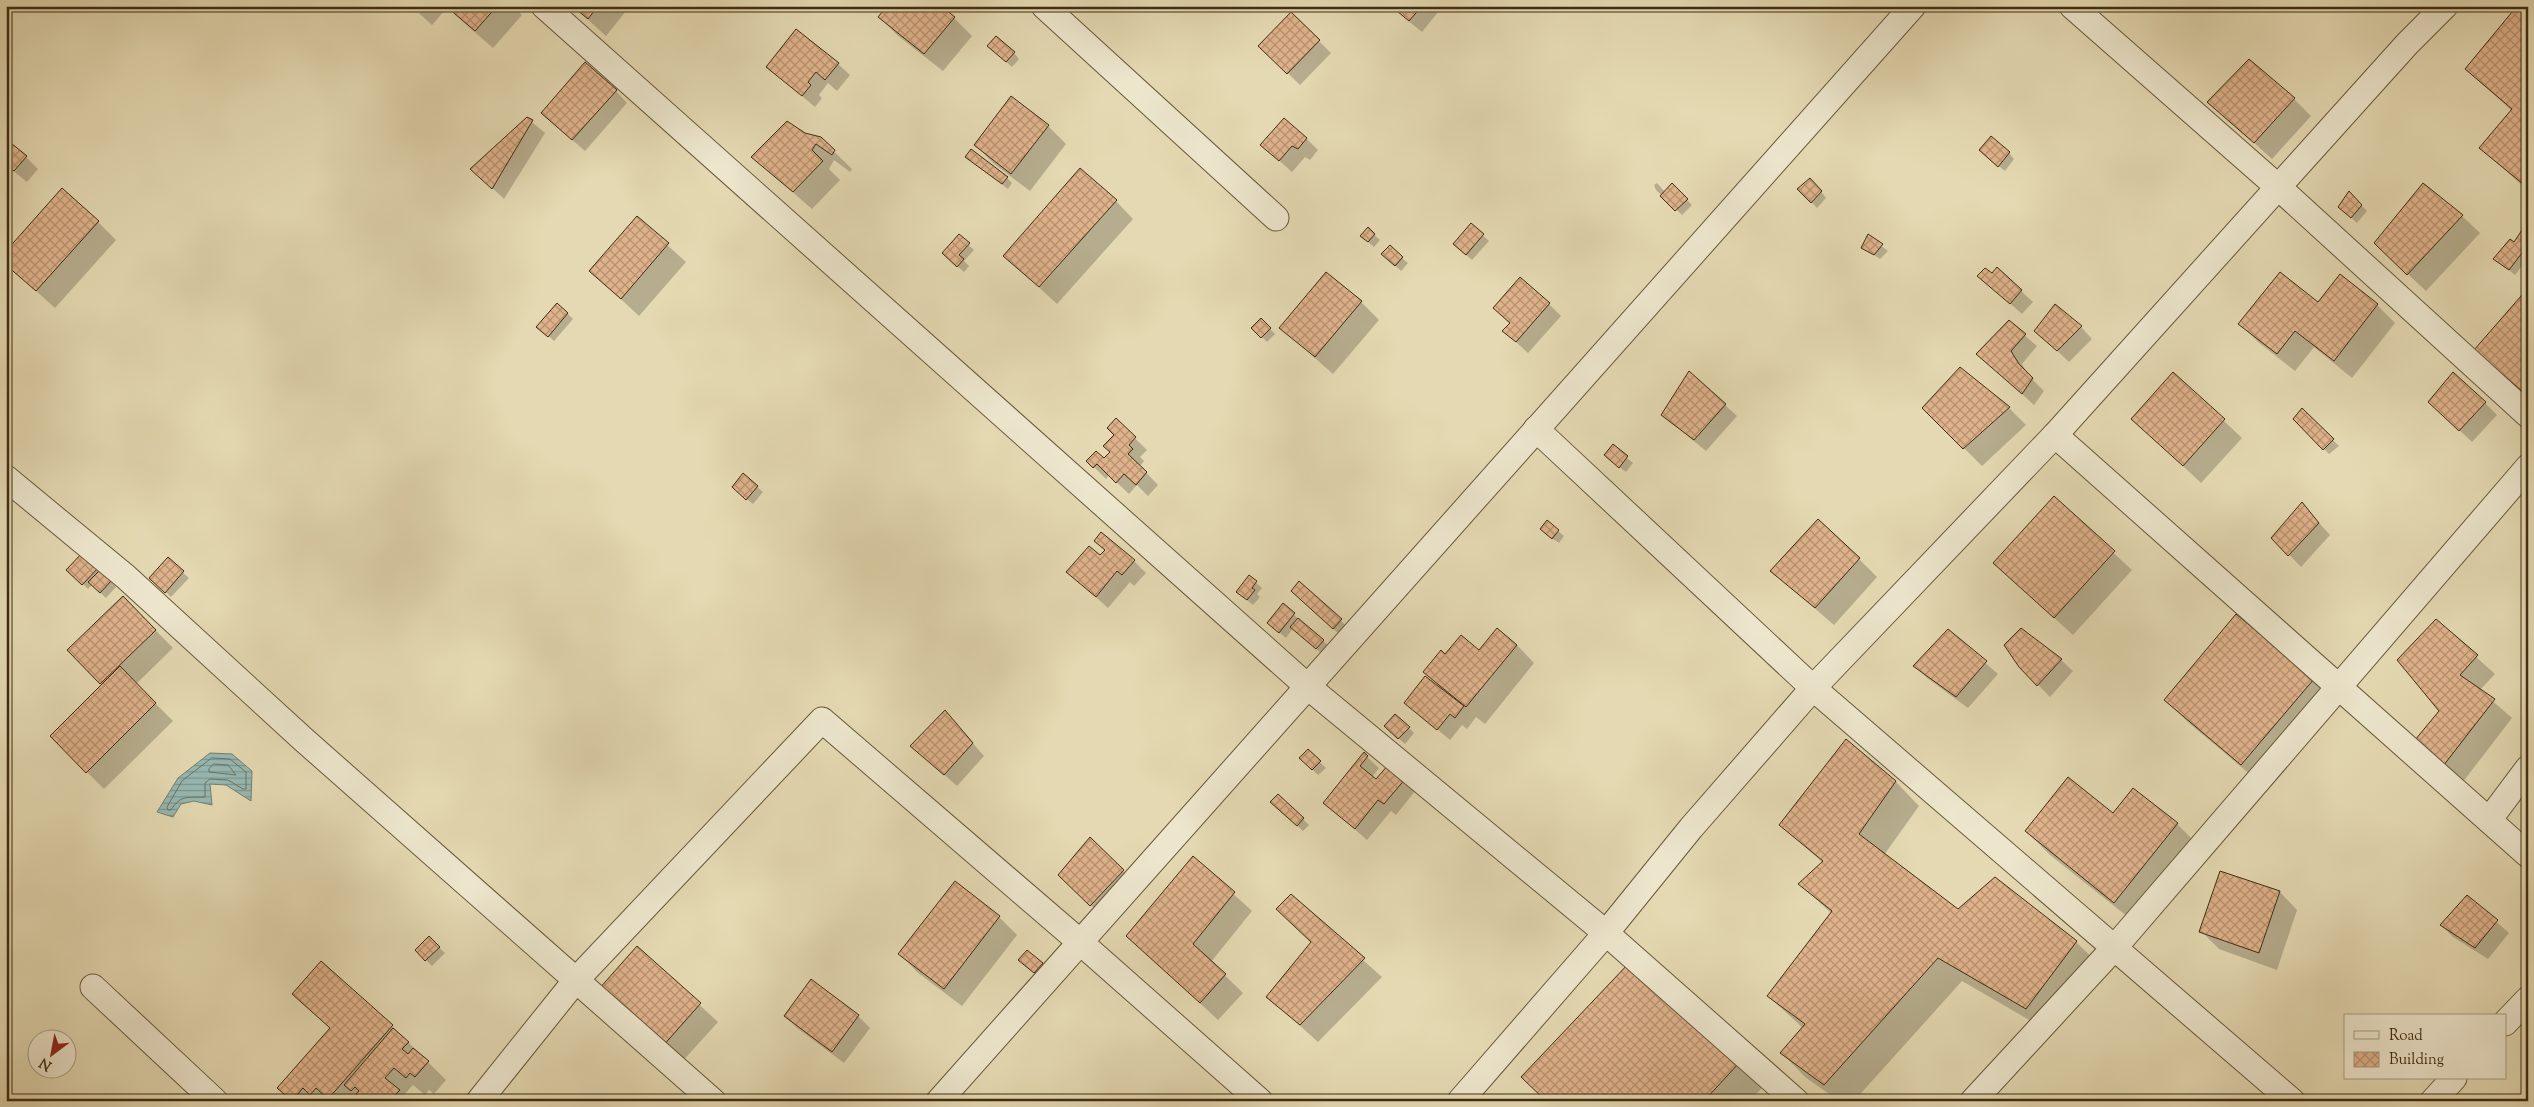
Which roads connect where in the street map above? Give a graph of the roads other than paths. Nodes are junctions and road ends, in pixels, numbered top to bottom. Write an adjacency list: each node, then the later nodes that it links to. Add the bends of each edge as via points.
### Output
1 (544, 6): 13 (street)
2 (1044, 6): 7 (street)
3 (1913, 6): 9 (street)
4 (2072, 6): 6 (street)
5 (2444, 6): 6 (street)
6 (2278, 187): 8 (street); 10 (street)
7 (1276, 218)
8 (2528, 415)
9 (1536, 430): 13 (street); 15 (street)
10 (2055, 435): 14 (street); 15 (street)
11 (2528, 467): 14 (street)
12 (6, 478): 22 (street, via 126,577 304,740)
13 (1307, 686): 19 (street); 20 (street)
14 (2338, 686): 17 (street); 21 (street)
15 (1812, 688): 19 (street, via 1691,828); 21 (street)
16 (2528, 768): 17 (street)
17 (2489, 820): 18 (street)
18 (2528, 855)
19 (1606, 933): 32 (street); 33 (street)
20 (1080, 942): 22 (street, via 822,720); 30 (street); 31 (street)
21 (2115, 947): 34 (street); 35 (street)
22 (576, 980): 28 (street); 29 (street)
23 (93, 987): 27 (street)
24 (2528, 999): 25 (street)
25 (2506, 1022)
26 (2452, 1080): 36 (street)
27 (215, 1101)
28 (479, 1101)
29 (713, 1101)
30 (939, 1101)
31 (1260, 1101)
32 (1460, 1101)
33 (1796, 1101)
34 (1973, 1101)
35 (2292, 1101)
36 (2434, 1101)

